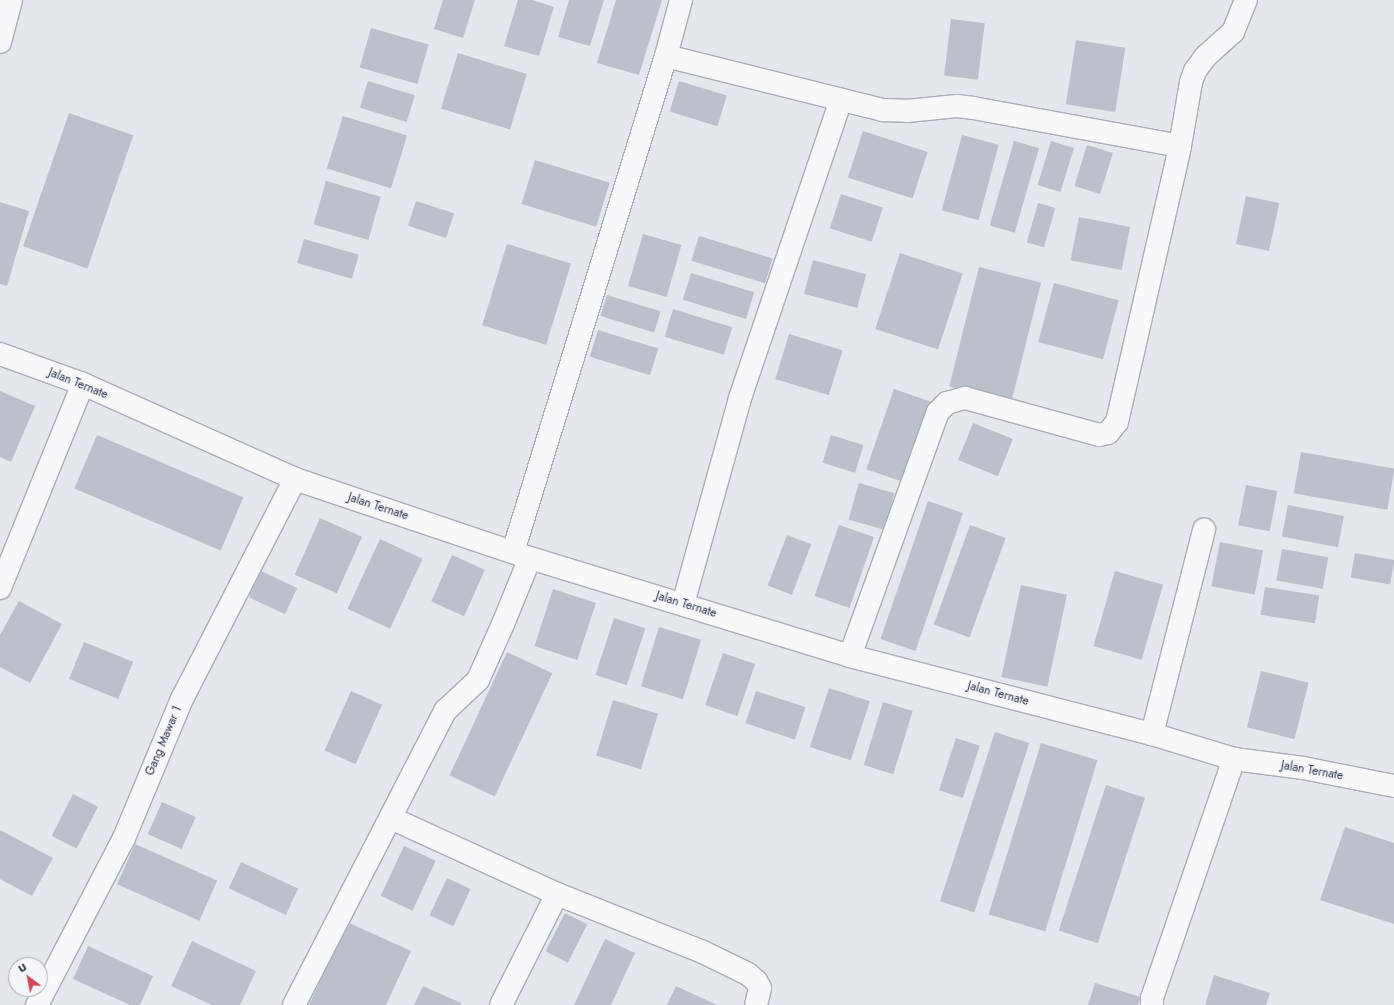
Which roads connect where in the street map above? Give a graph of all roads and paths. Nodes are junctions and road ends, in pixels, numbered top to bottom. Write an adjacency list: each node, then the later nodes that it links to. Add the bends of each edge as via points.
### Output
1 (11, 0): 4 (street)
2 (680, 0): 5 (street)
3 (1246, 0): 7 (street, via 1232,32 1204,57 1195,71)
4 (0, 42)
5 (666, 56): 6 (street); 12 (street)
6 (842, 100): 7 (street, via 896,111 957,106 973,108); 14 (street, via 740,398)
7 (1180, 146): 15 (street, via 1117,422 1108,433 1099,435 965,398 947,403 938,412)
8 (0, 354): 9 (street, Jalan Ternate)
9 (83, 384): 10 (street, Jalan Ternate); 13 (street)
10 (294, 479): 12 (street, Jalan Ternate); 21 (street, Gang Mawar 1, via 182,699 124,838)
11 (1204, 530): 16 (street)
12 (522, 555): 14 (street, Jalan Ternate); 19 (street, via 503,624 478,680 445,710)
13 (0, 588)
14 (683, 604): 15 (street, Jalan Ternate)
15 (850, 656): 16 (street, Jalan Ternate)
16 (1152, 734): 17 (street, Jalan Ternate)
17 (1234, 759): 18 (street, Jalan Ternate, via 1303,768); 25 (street, via 1152,998)
18 (1394, 786)
19 (391, 818): 20 (street); 22 (street)
20 (557, 894): 23 (street); 24 (street, via 703,952 748,974 760,988)
21 (36, 1005)
22 (294, 1005)
23 (501, 1005)
24 (756, 1005)
25 (1152, 1005)

